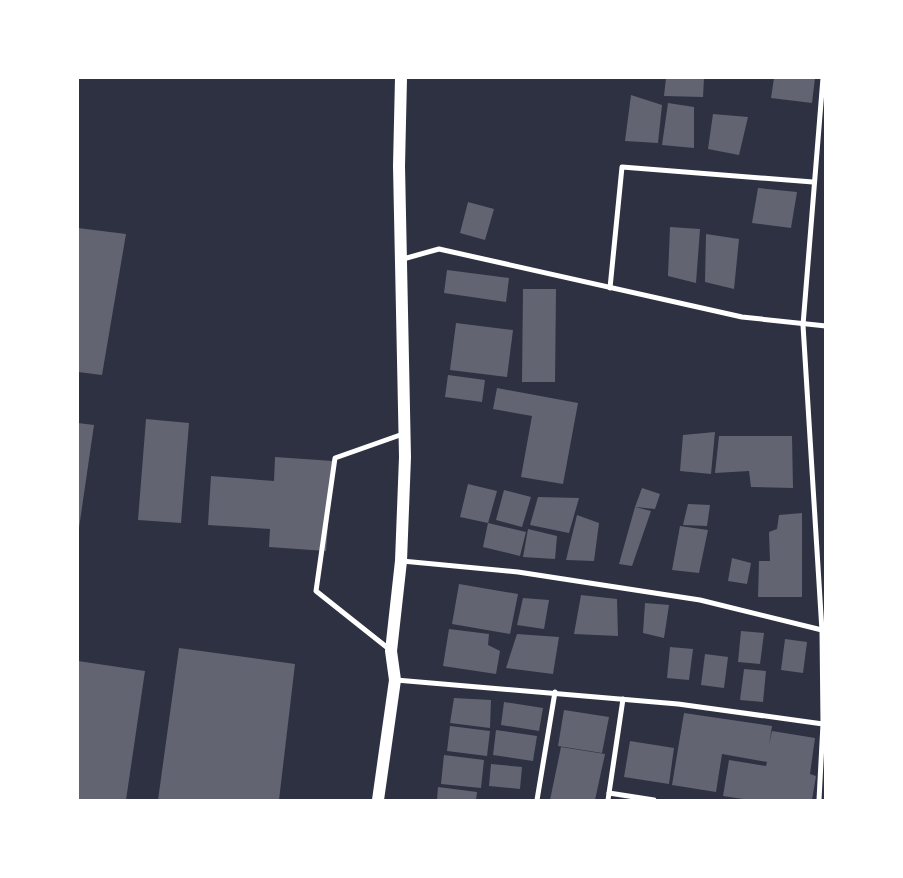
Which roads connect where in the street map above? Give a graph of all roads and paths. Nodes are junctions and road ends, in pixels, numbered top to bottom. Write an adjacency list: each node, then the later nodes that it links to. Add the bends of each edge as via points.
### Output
1 (401, 78): 4 (main road)
2 (823, 78): 3 (street)
3 (813, 182): 5 (street, via 622,167); 6 (street)
4 (401, 259): 5 (street, via 439,249); 8 (main road)
5 (610, 288): 6 (street, via 742,317)
6 (803, 325): 7 (street); 10 (street)
7 (826, 326)
8 (405, 433): 9 (main road); 11 (street, via 335,458 316,591)
9 (401, 560): 10 (street, via 518,572 700,600); 11 (main road)
10 (824, 631): 15 (street)
11 (391, 651): 12 (main road)
12 (395, 680): 13 (street); 17 (main road)
13 (554, 692): 14 (street); 18 (street)
14 (623, 699): 15 (street); 16 (street)
15 (823, 724): 21 (street)
16 (609, 793): 19 (street); 20 (street)
17 (378, 800)
18 (537, 800)
19 (608, 800)
20 (654, 800)
21 (819, 800)

